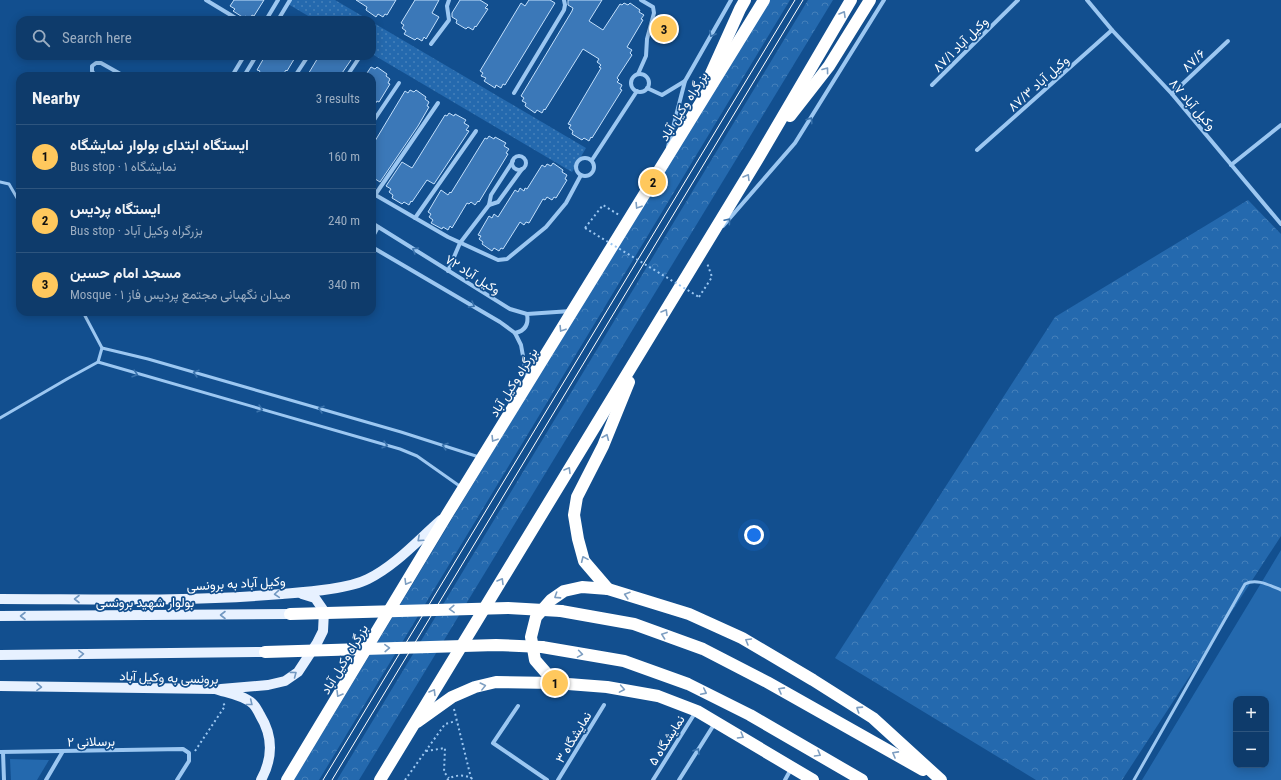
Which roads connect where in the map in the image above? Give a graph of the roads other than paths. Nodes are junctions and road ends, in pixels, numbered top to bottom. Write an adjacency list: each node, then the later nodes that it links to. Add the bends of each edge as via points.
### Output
1 (206, 0): 15 (street)
2 (278, 0): 16 (street)
3 (290, 0): 17 (street)
4 (450, 0): 20 (street, via 447,6 449,20)
5 (564, 0): 37 (street, via 564,10)
6 (641, 0): 31 (street, via 653,7 654,13 647,39 646,56)
7 (731, 0): 32 (street, one-way to 32)
8 (745, 0): 41 (highway)
9 (764, 0): 41 (highway, بزرگراه وکیل آباد)
10 (851, 0): 45 (highway, one-way to 10)
11 (870, 0): 45 (highway, one-way to 11, via 829,66)
12 (884, 0): 63 (street, one-way to 12, via 795,143)
13 (1018, 0): 34 (street, وکیل آباد ۸۷/۱)
14 (1087, 0): 18 (street, وکیل آباد ۸۷)
15 (232, 16)
16 (268, 16)
17 (280, 16)
18 (1112, 30): 38 (street, وکیل آباد ۸۷); 44 (street, وکیل آباد ۸۷/۳)
19 (1228, 40): 38 (street, ۸۷/۶)
20 (431, 44)
21 (242, 60): 27 (street)
22 (254, 60): 28 (street)
23 (305, 60): 29 (street)
24 (358, 60): 30 (street)
25 (93, 72): 26 (street, via 92,66 101,63)
26 (117, 72)
27 (234, 72)
28 (246, 72)
29 (298, 72)
30 (350, 72)
31 (638, 74): 35 (street, via 644,74 648,78); 36 (street, via 631,82)
32 (685, 81): 35 (street, via 662,95); 48 (street)
33 (399, 83): 40 (street)
34 (932, 86)
35 (647, 88): 36 (street)
36 (637, 91): 46 (street)
37 (514, 93)
38 (1172, 94): 49 (street, وکیل آباد ۸۷)
39 (438, 103): 53 (street)
40 (376, 117)
41 (687, 125): 48 (highway, بزرگراه وکیل آباد)
42 (1281, 125): 49 (street)
43 (476, 132): 57 (street)
44 (977, 150)
45 (759, 157): 63 (highway, one-way to 45)
46 (592, 160): 51 (street, via 595,166 592,173); 51 (street, via 584,158 578,161 576,170)
47 (513, 161): 50 (street, via 515,168); 50 (street, via 522,157 526,163); 56 (street, via 491,196)
48 (664, 163): 65 (highway, بزرگراه وکیل آباد, one-way to 65)
49 (1231, 165): 58 (street, وکیل آباد ۸۷)
50 (522, 169): 56 (street, via 498,202)
51 (581, 175): 61 (street, via 566,204 546,227 507,259 498,260)
52 (0, 182): 54 (lane, via 9,184)
53 (376, 190)
54 (16, 196)
55 (376, 196): 57 (street)
56 (489, 205): 61 (street)
57 (415, 218): 61 (street)
58 (1281, 224)
59 (378, 227): 60 (street); 64 (street, ۷۲ وکیل آباد, one-way to 59)
60 (376, 231)
61 (460, 243): 64 (street)
62 (376, 249): 68 (street, ۷۲ وکیل آباد, one-way to 68)
63 (702, 250): 69 (highway, one-way to 63)
64 (448, 270): 66 (street, ۷۲ وکیل آباد, via 510,309)
65 (573, 311): 66 (street, ۷۲ وکیل آباد); 72 (highway, بزرگراه وکیل آباد, one-way to 72)
66 (527, 314): 68 (street, via 526,327)
67 (85, 316): 70 (lane)
68 (515, 333): 72 (street, via 521,345)
69 (644, 345): 77 (highway, one-way to 69, via 584,561 574,515 577,497 602,446); 92 (highway, one-way to 69)
70 (102, 348): 71 (lane); 74 (lane, one-way to 70, via 401,432)
71 (98, 362): 73 (lane); 75 (lane, one-way to 75, via 410,453)
72 (528, 383): 74 (highway, بزرگراه وکیل آباد, one-way to 74)
73 (0, 418)
74 (482, 458): 75 (highway, بزرگراه وکیل آباد)
75 (463, 489): 76 (highway, بزرگراه وکیل آباد)
76 (448, 513): 79 (main road, وکیل آباد به برونسی, one-way to 79, via 394,562 368,579 345,586); 100 (highway, بزرگراه وکیل آباد, one-way to 100)
77 (608, 589): 85 (highway, one-way to 85, via 582,587 564,591 551,600 536,617 531,637 535,660); 109 (highway, one-way to 77, via 873,718 742,638 690,614)
78 (1281, 590): 110 (lane, via 1255,581 1245,584)
79 (298, 592): 80 (main road, وکیل آباد به برونسی, one-way to 80, via 232,598); 87 (main road, one-way to 79, via 285,681 298,672 323,631 324,611 315,598)
80 (0, 599)
81 (290, 614): 82 (main road, بولوار شهید برونسی, one-way to 82); 109 (highway, one-way to 81, bridge, via 703,649 634,624 561,611 508,608)
82 (0, 616)
83 (264, 652): 84 (main road, one-way to 83); 108 (highway, one-way to 108, bridge, via 496,645 542,648 624,661 688,684 750,715)
84 (0, 655)
85 (555, 683): 90 (highway, one-way to 90, via 607,687 658,696); 92 (highway, one-way to 85, via 452,697 475,687 496,682)
86 (0, 686): 87 (main road, برونسی به وکیل آباد, one-way to 87)
87 (215, 689): 99 (main road, برونسی به وکیل آباد, one-way to 99, via 244,698 254,705 265,723 270,743 268,768)
88 (604, 705): 103 (street, نمایشگاه ۳)
89 (518, 706): 102 (street, via 492,744)
90 (697, 711): 91 (highway); 104 (street, نمایشگاه ۵)
91 (716, 721): 95 (highway, one-way to 95); 105 (street, one-way to 91)
92 (413, 726): 101 (highway)
93 (63, 751): 94 (street, برسلانی ۲); 97 (street); 98 (street, برسلانی ۲, via 183,749 189,753 189,760)
94 (1, 752): 96 (street)
95 (793, 767): 106 (street); 107 (highway)
96 (4, 780)
97 (46, 780)
98 (177, 780)
99 (262, 780)
100 (287, 780)
101 (380, 780)
102 (548, 780)
103 (558, 780)
104 (653, 780)
105 (679, 780)
106 (785, 780)
107 (814, 780)
108 (862, 780)
109 (941, 780)
110 (1134, 780)

